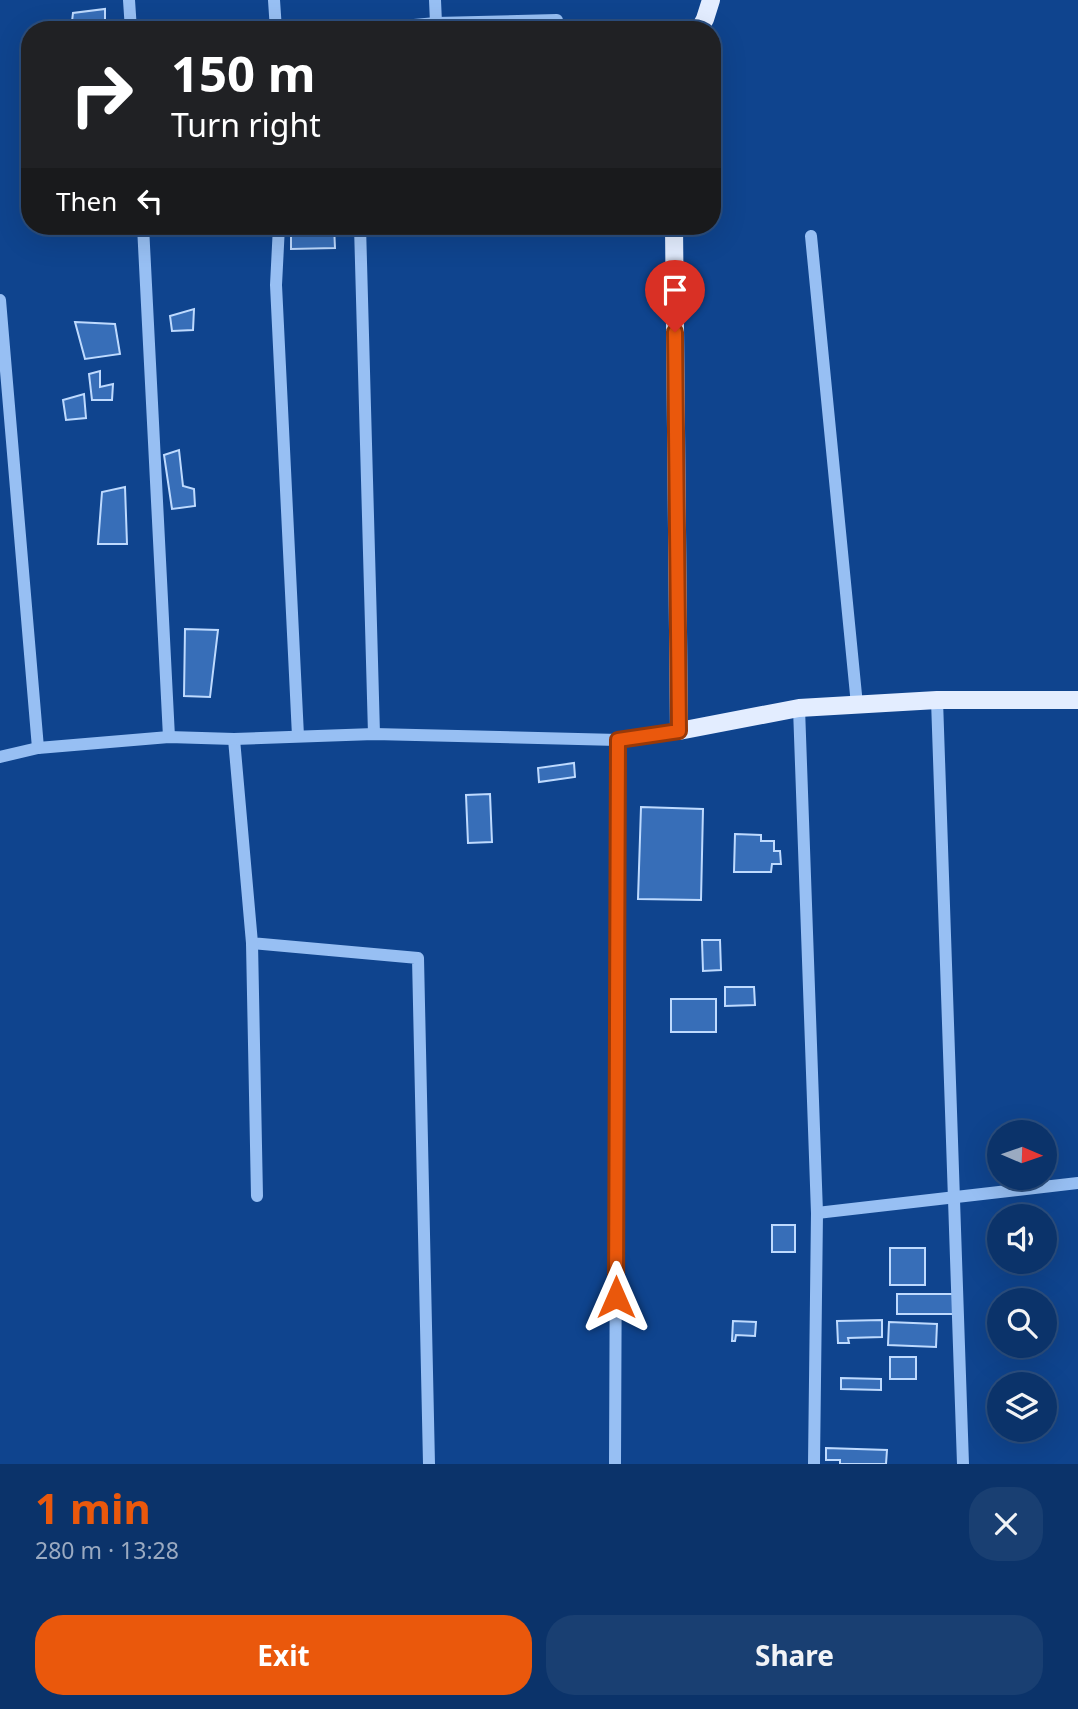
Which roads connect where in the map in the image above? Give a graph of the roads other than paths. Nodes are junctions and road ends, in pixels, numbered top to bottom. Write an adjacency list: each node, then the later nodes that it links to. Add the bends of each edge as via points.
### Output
1 (130, 0): 6 (street)
2 (275, 0): 7 (street)
3 (435, 0): 8 (street)
4 (711, 0): 10 (main road)
5 (557, 20): 9 (street)
6 (131, 21)
7 (275, 21)
8 (436, 21)
9 (517, 21)
10 (704, 21)
11 (143, 235): 24 (street)
12 (279, 235): 23 (street, via 276,285)
13 (360, 235): 22 (street)
14 (674, 235): 21 (main road)
15 (811, 236): 19 (street)
16 (0, 300): 27 (street)
17 (937, 700): 18 (main road); 19 (main road); 32 (street)
18 (1078, 700)
19 (857, 705): 20 (main road)
20 (799, 708): 21 (main road); 33 (street)
21 (679, 731): 26 (street)
22 (374, 733): 23 (street); 26 (street)
23 (298, 736): 25 (street)
24 (169, 737): 25 (street); 27 (street)
25 (234, 740): 29 (street)
26 (618, 740): 35 (street)
27 (38, 748): 28 (street)
28 (0, 757)
29 (252, 943): 31 (street); 34 (street, via 418,958)
30 (1078, 1183): 32 (street)
31 (257, 1196)
32 (954, 1197): 33 (street); 37 (street)
33 (817, 1213): 36 (street)
34 (429, 1464)
35 (615, 1464)
36 (814, 1464)
37 (963, 1464)

